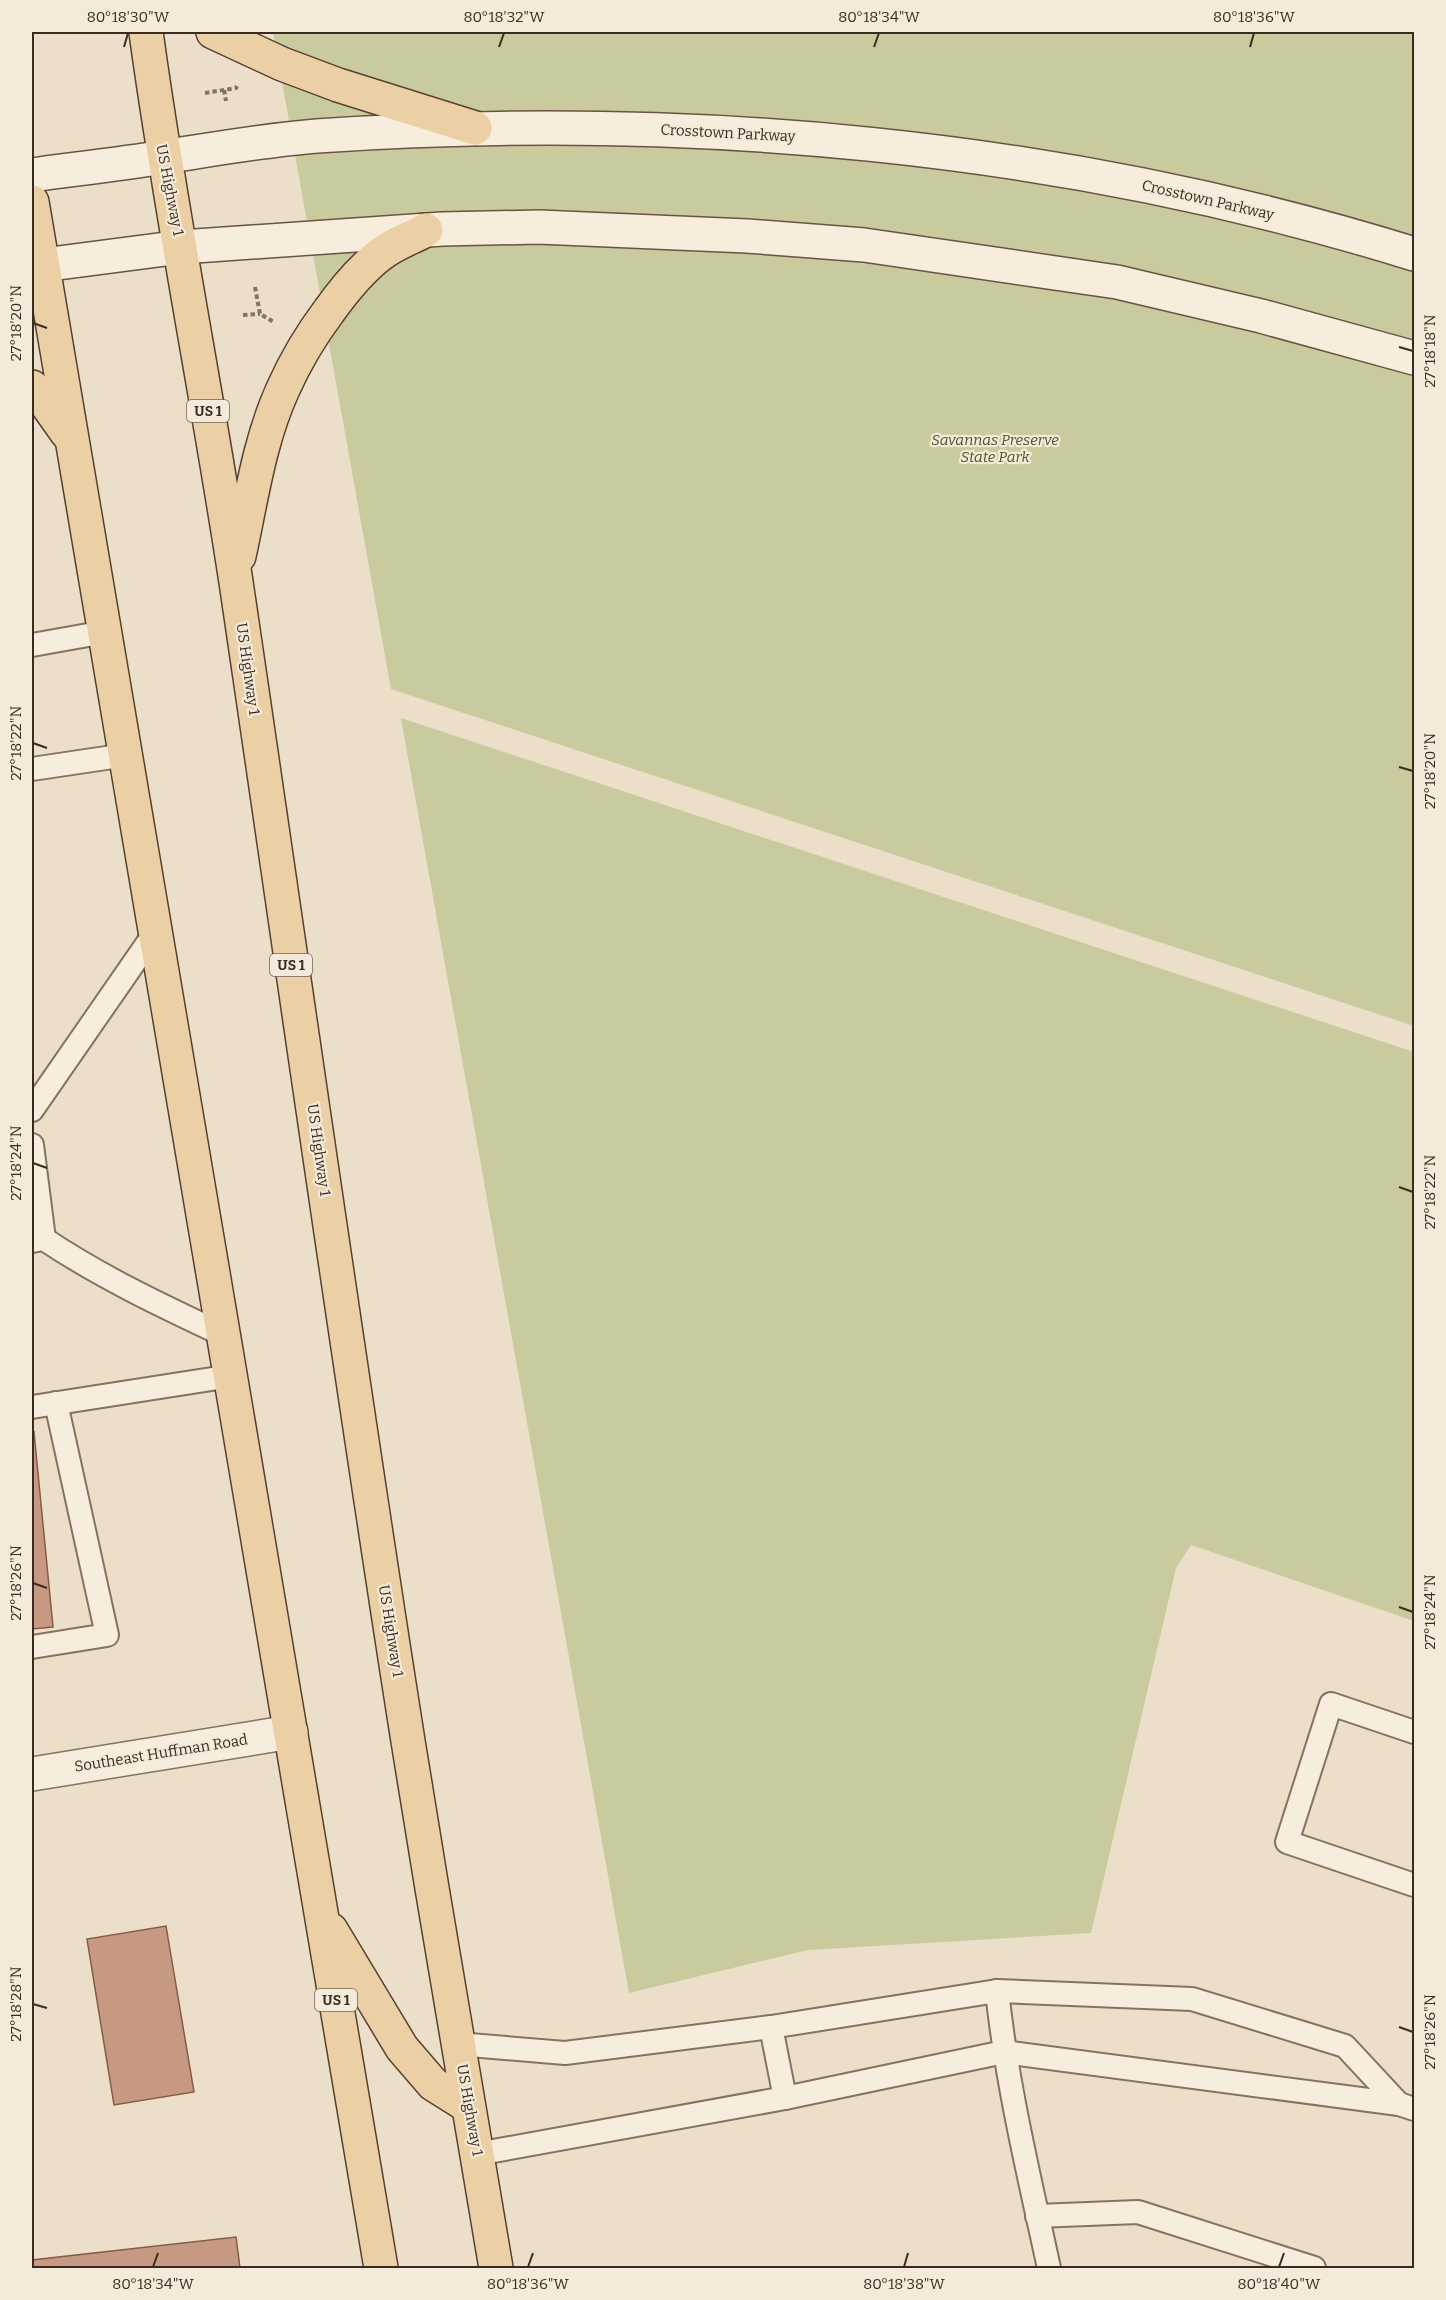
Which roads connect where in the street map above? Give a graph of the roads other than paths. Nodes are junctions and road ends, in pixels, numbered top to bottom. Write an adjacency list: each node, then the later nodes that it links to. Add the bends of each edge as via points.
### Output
1 (146, 32): 4 (main road, US Highway 1 / US 1)
2 (213, 32): 3 (main road, via 338,85)
3 (476, 128): 4 (main road, Crosstown Parkway, via 314,136); 9 (main road, Crosstown Parkway, via 724,132 840,141 984,159 1214,199)
4 (163, 157): 5 (main road, Crosstown Parkway); 8 (main road, US Highway 1 / US 1)
5 (32, 175)
6 (32, 202): 10 (main road, US 1)
7 (426, 230): 8 (main road); 11 (main road, via 620,229 864,245 1117,282 1338,335); 14 (main road, via 382,253 339,297 307,343 274,412)
8 (181, 247): 10 (main road); 14 (main road, US Highway 1 / US 1)
9 (1414, 254)
10 (43, 266): 13 (main road, US 1)
11 (1414, 358)
12 (32, 387): 13 (main road)
13 (73, 441): 15 (main road, US 1)
14 (235, 576): 35 (main road, US Highway 1 / US 1, via 349,1355)
15 (105, 632): 16 (lane); 17 (main road, US 1)
16 (32, 645)
17 (126, 755): 18 (lane); 19 (main road, US 1)
18 (32, 769)
19 (156, 931): 20 (lane); 23 (main road, US 1)
20 (32, 1110)
21 (32, 1145): 22 (lane)
22 (38, 1240): 23 (lane, via 131,1291)
23 (224, 1335): 24 (main road, US 1)
24 (231, 1376): 25 (lane); 28 (main road, US 1)
25 (56, 1403): 26 (lane); 27 (lane, via 107,1635)
26 (32, 1407)
27 (32, 1647)
28 (291, 1732): 30 (main road, Southeast Huffman Road); 32 (main road, US 1)
29 (1414, 1732): 31 (lane, via 1331,1704 1287,1842)
30 (32, 1774)
31 (1414, 1885)
32 (321, 1913): 38 (main road, via 402,2048 433,2084); 42 (main road, US 1)
33 (997, 1991): 34 (lane); 36 (lane); 39 (lane, via 1192,1999 1345,2046)
34 (771, 2027): 35 (lane, via 565,2054); 37 (lane)
35 (458, 2044): 38 (main road, US Highway 1 / US 1)
36 (1004, 2052): 37 (lane); 39 (lane); 41 (lane)
37 (785, 2098): 40 (lane)
38 (468, 2106): 40 (main road, US Highway 1 / US 1)
39 (1407, 2107)
40 (477, 2154): 43 (main road, US Highway 1 / US 1)
41 (1037, 2216): 44 (lane); 45 (lane, via 1138,2212)
42 (381, 2268)
43 (496, 2268)
44 (1049, 2268)
45 (1314, 2268)

